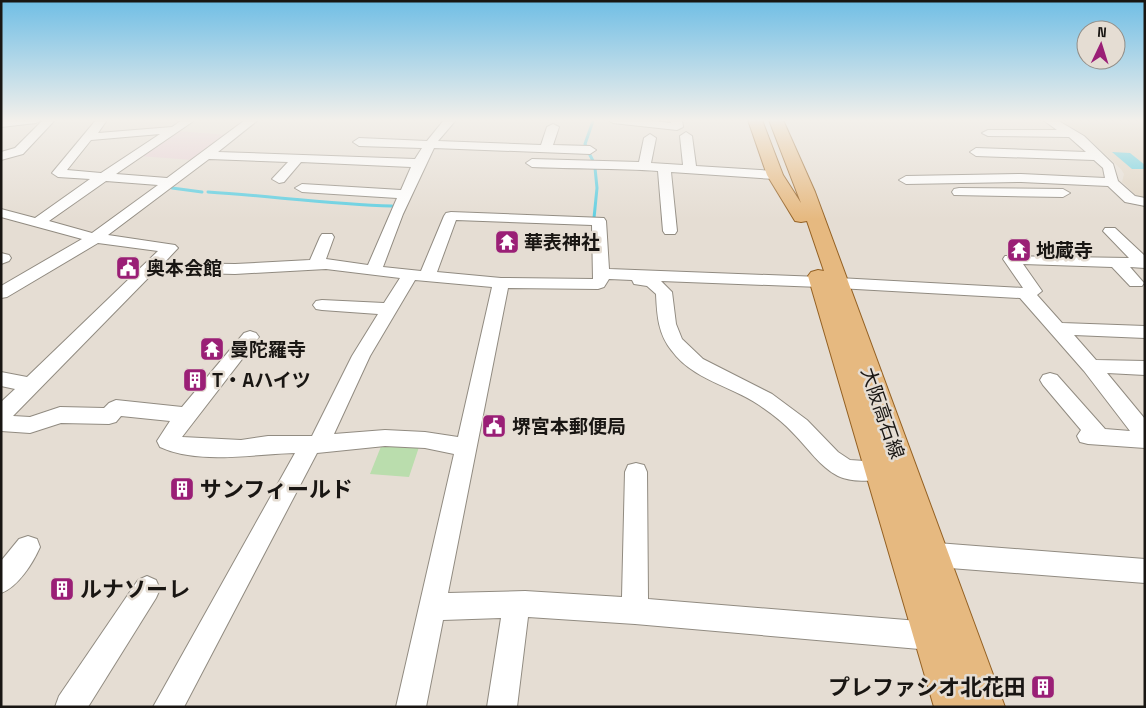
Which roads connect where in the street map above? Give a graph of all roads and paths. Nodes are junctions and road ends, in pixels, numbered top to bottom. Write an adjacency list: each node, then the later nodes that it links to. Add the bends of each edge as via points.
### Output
1 (75, 153): 23 (street, via 58,173)
2 (139, 153): 23 (street)
3 (209, 153): 14 (street)
4 (424, 153): 17 (street)
5 (647, 153): 19 (street)
6 (688, 153): 21 (street)
7 (767, 153): 22 (main road)
8 (778, 153): 39 (main road, 大阪高石線)
9 (790, 153): 31 (main road, 大阪高石線)
10 (800, 153): 31 (main road)
11 (977, 153): 24 (street)
12 (1056, 153): 15 (street)
13 (1094, 153): 15 (street)
14 (206, 155): 16 (street); 28 (street)
15 (1097, 156): 29 (street, via 1109,167)
16 (298, 158): 17 (street); 25 (street)
17 (418, 163): 33 (street)
18 (532, 163): 19 (street)
19 (644, 167): 20 (street)
20 (664, 168): 21 (street); 41 (street)
21 (690, 170): 22 (street)
22 (776, 175): 39 (main road)
23 (104, 176): 28 (street); 40 (street)
24 (1001, 178): 26 (street); 27 (street)
25 (279, 179)
26 (1053, 179): 29 (street); 34 (street)
27 (906, 180)
28 (170, 182): 43 (street)
29 (1112, 182): 35 (street)
30 (302, 188): 33 (street)
31 (806, 192): 52 (main road, 大阪高石線)
32 (959, 192): 34 (street)
33 (405, 194): 49 (street)
34 (1067, 198)
35 (1130, 199): 36 (street); 38 (street)
36 (1145, 202)
37 (1, 213): 40 (street)
38 (1145, 216)
39 (801, 217): 52 (main road, 大阪高石線)
40 (38, 222): 43 (street)
41 (670, 231)
42 (1110, 231): 46 (street)
43 (95, 238): 48 (street, via 170,248); 56 (street)
44 (327, 238): 47 (street)
45 (1116, 262): 46 (street); 54 (street); 55 (street, via 1011,259 1034,291)
46 (1144, 263)
47 (316, 264): 48 (street, via 249,269); 49 (street)
48 (150, 266): 66 (street)
49 (374, 271): 50 (street)
50 (418, 276): 51 (street, via 451,216 600,221); 53 (street); 58 (street)
51 (601, 277): 52 (street); 53 (street, via 598,284); 74 (street, via 651,281 664,292 668,330 687,357 765,399 800,426 830,458 846,468)
52 (828, 282): 55 (street); 74 (main road, 大阪高石線); 77 (main road, 大阪高石線)
53 (501, 283): 73 (street)
54 (1136, 283)
55 (1025, 293): 59 (street)
56 (1, 294)
57 (322, 305): 58 (street)
58 (389, 309): 72 (street)
59 (1058, 329): 60 (street); 62 (street)
60 (1145, 332)
61 (250, 337): 68 (street)
62 (1090, 366): 63 (street); 70 (street, via 1128,416)
63 (1145, 368)
64 (1, 379): 66 (street)
65 (1050, 380): 71 (street, via 1093,436)
66 (33, 385): 67 (street)
67 (1, 415)
68 (183, 420): 69 (street, via 186,415 116,408 109,416 60,415 30,425); 72 (street, via 168,441 177,445 241,449)
69 (1, 423)
70 (1145, 432)
71 (1145, 440)
72 (315, 444): 73 (street, via 385,438 426,440); 86 (street)
73 (465, 447): 82 (street)
74 (879, 471): 77 (main road, 大阪高石線)
75 (636, 472): 83 (street)
76 (28, 547): 79 (street)
77 (919, 554): 78 (street); 84 (main road, 大阪高石線); 90 (main road, 大阪高石線)
78 (1145, 571)
79 (1, 581)
80 (147, 588): 85 (street)
81 (516, 604): 82 (street); 83 (street); 88 (street)
82 (431, 608): 87 (street)
83 (635, 611): 84 (street)
84 (931, 636): 89 (main road, 大阪高石線)
85 (70, 707)
86 (168, 707)
87 (411, 707)
88 (502, 707)
89 (954, 707)
90 (986, 707)

